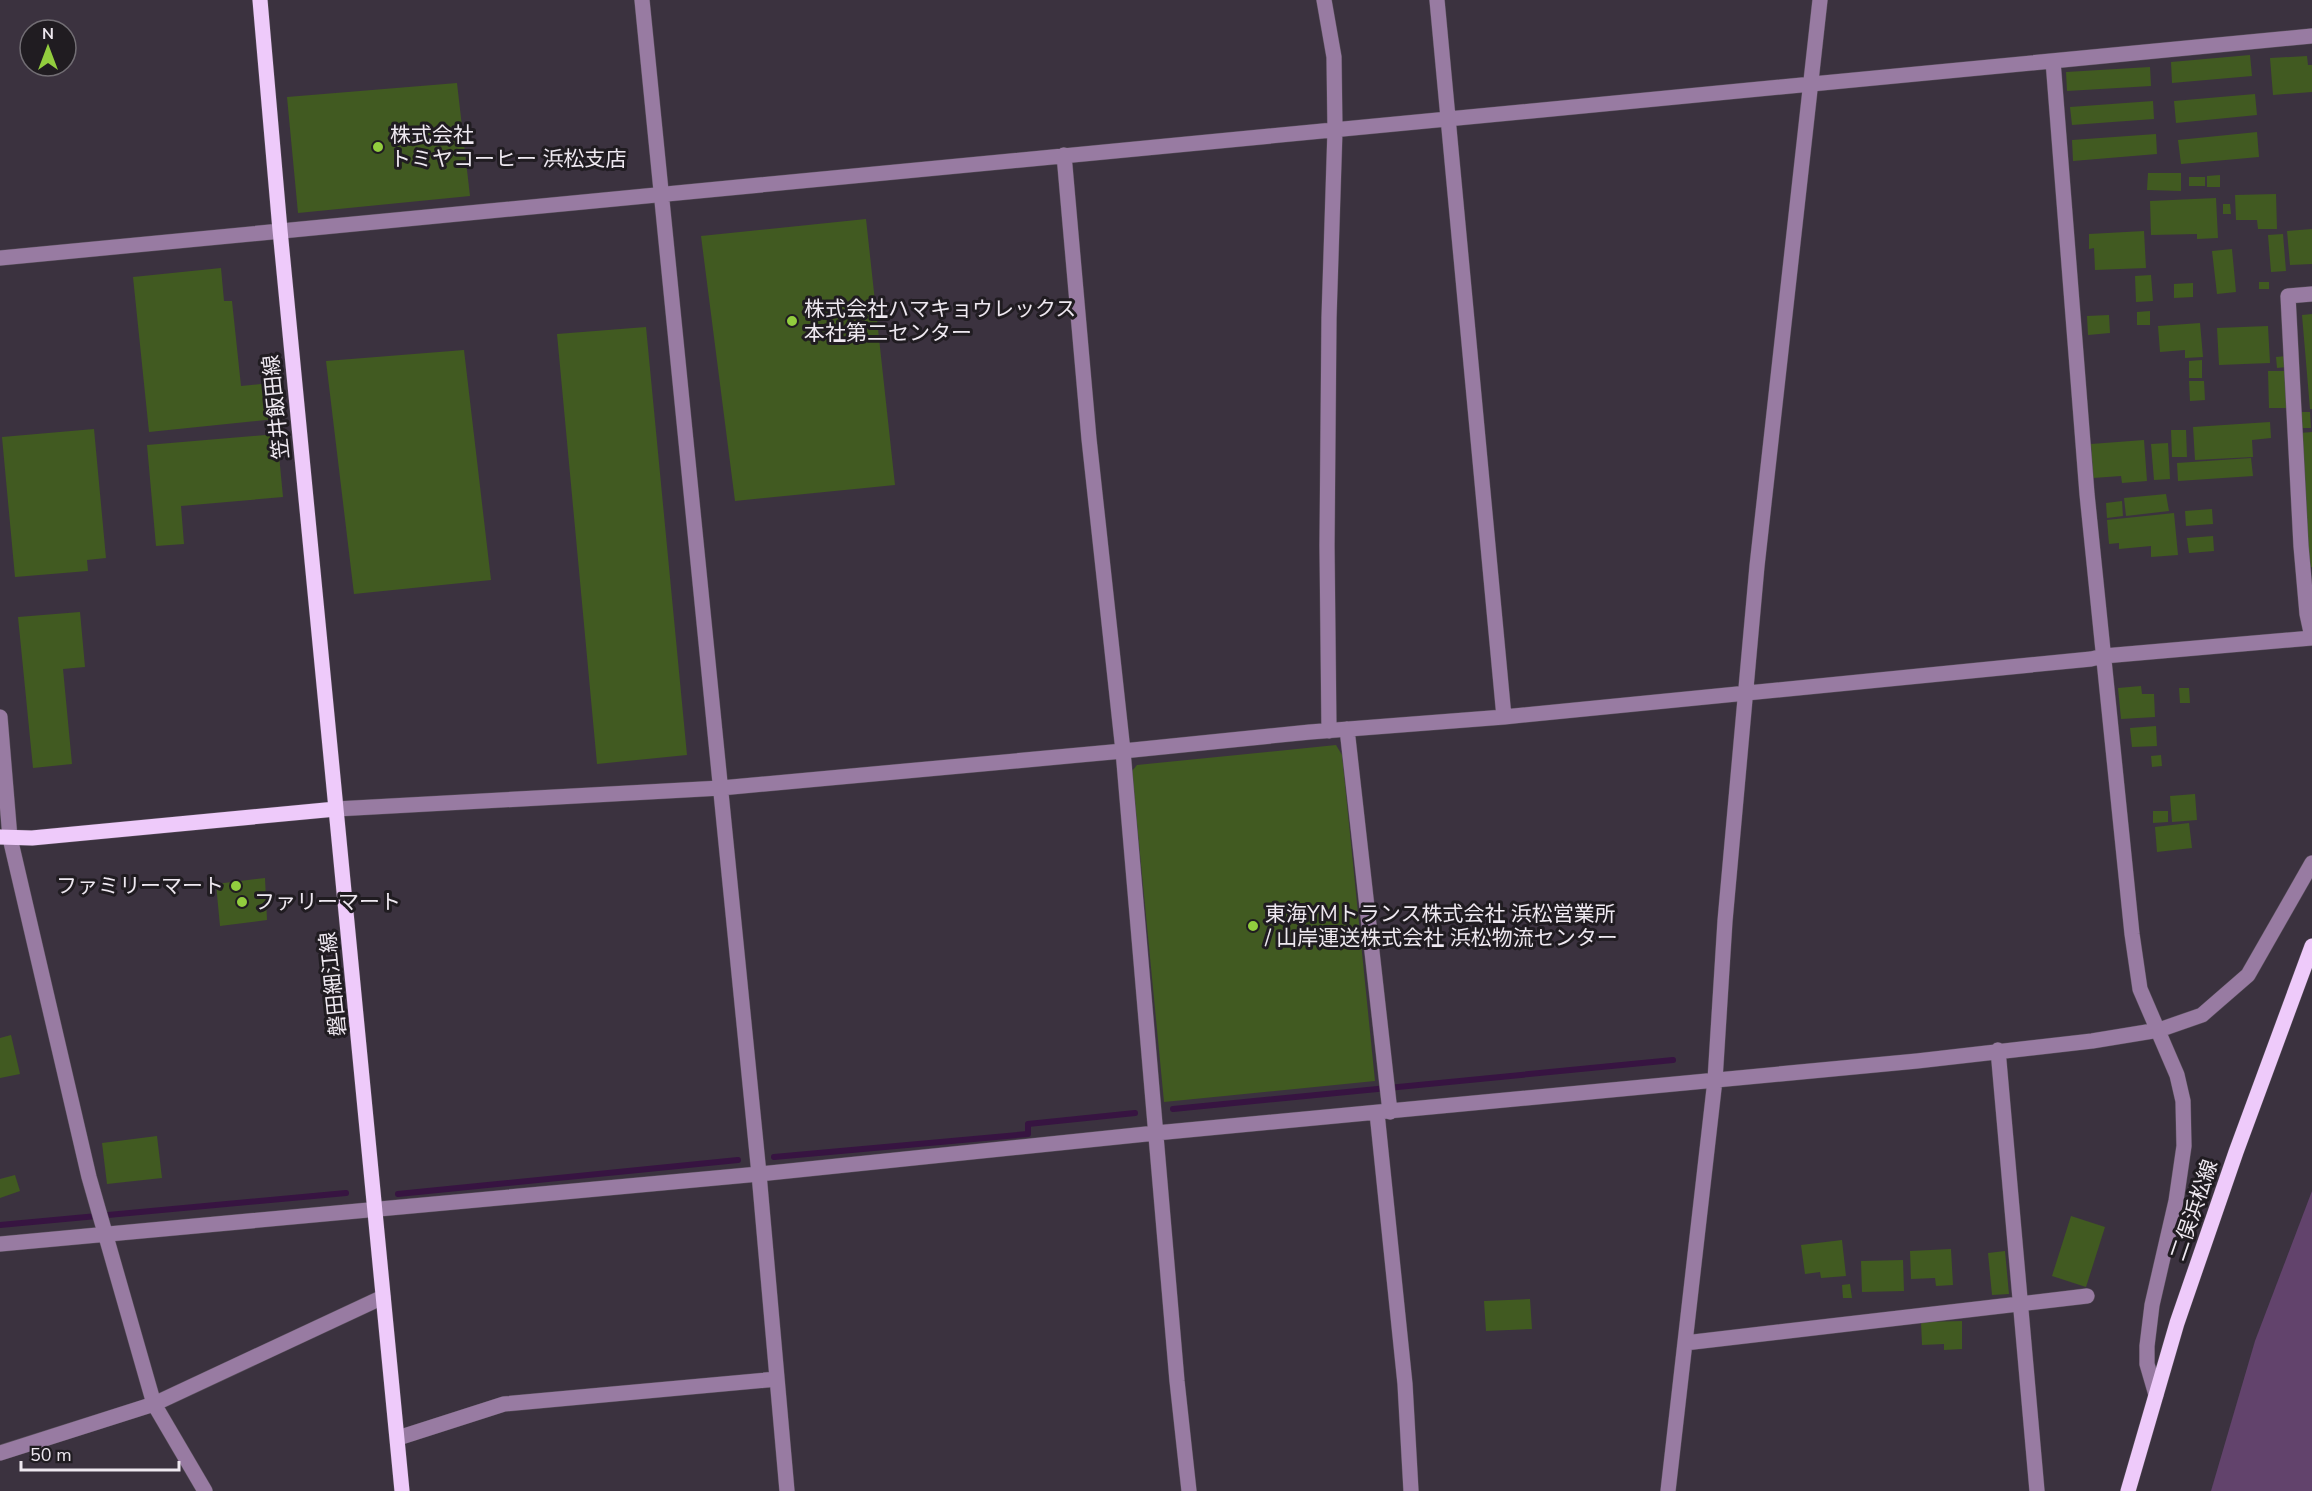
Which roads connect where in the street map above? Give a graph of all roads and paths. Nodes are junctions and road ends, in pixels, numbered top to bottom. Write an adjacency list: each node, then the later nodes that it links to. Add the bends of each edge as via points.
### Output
1 (260, 0): 13 (main road, 笠井飯田線)
2 (642, 0): 12 (street)
3 (1324, 0): 10 (street, via 1334,57)
4 (1437, 0): 9 (street)
5 (1820, 0): 8 (street)
6 (2312, 36): 7 (street)
7 (2053, 61): 8 (street); 17 (street, via 2087,494)
8 (1810, 83): 9 (street); 18 (street)
9 (1449, 119): 10 (street); 20 (street)
10 (1335, 130): 11 (street); 22 (street, via 1328,330)
11 (1064, 156): 12 (street); 23 (street, via 1089,439)
12 (663, 193): 13 (street); 24 (street)
13 (280, 230): 14 (street); 25 (main road, 笠井飯田線)
14 (0, 258)
15 (2312, 294): 16 (street, via 2288,296 2301,546)
16 (2312, 638): 17 (street)
17 (2104, 656): 18 (street); 29 (street, via 2140,989)
18 (1746, 692): 20 (street); 31 (street)
19 (0, 717): 26 (street)
20 (1504, 717): 21 (street)
21 (1347, 729): 22 (street); 32 (street, via 1387,1087)
22 (1329, 730): 23 (street)
23 (1123, 752): 24 (street); 33 (street)
24 (721, 788): 25 (street); 34 (street)
25 (336, 809): 26 (main road); 35 (main road, 磐田細江線)
26 (5, 838): 36 (street)
27 (2312, 863): 29 (street, via 2248,975 2202,1015)
28 (2312, 946): 43 (main road, 二俣浜松線, via 2232,1162)
29 (2159, 1030): 30 (street); 43 (street, via 2183,1101 2184,1146 2146,1346)
30 (1998, 1050): 31 (street); 40 (street)
31 (1715, 1080): 32 (street); 41 (street)
32 (1383, 1112): 33 (street); 51 (street)
33 (1156, 1133): 34 (street); 50 (street)
34 (759, 1174): 35 (street); 42 (street)
35 (376, 1209): 36 (street); 38 (main road, 磐田細江線)
36 (105, 1231): 37 (street); 44 (street)
37 (0, 1244)
38 (383, 1296): 44 (street); 45 (main road, 磐田細江線)
39 (2087, 1296): 40 (street)
40 (2019, 1304): 41 (street); 53 (street)
41 (1684, 1343): 52 (street)
42 (777, 1378): 45 (street, via 504,1404); 49 (street)
43 (2156, 1395): 54 (main road, 二俣浜松線)
44 (154, 1404): 46 (street); 47 (street)
45 (398, 1438): 48 (main road, 磐田細江線)
46 (0, 1453)
47 (205, 1491)
48 (402, 1491)
49 (787, 1491)
50 (1189, 1491)
51 (1411, 1491)
52 (1668, 1491)
53 (2037, 1491)
54 (2128, 1491)

